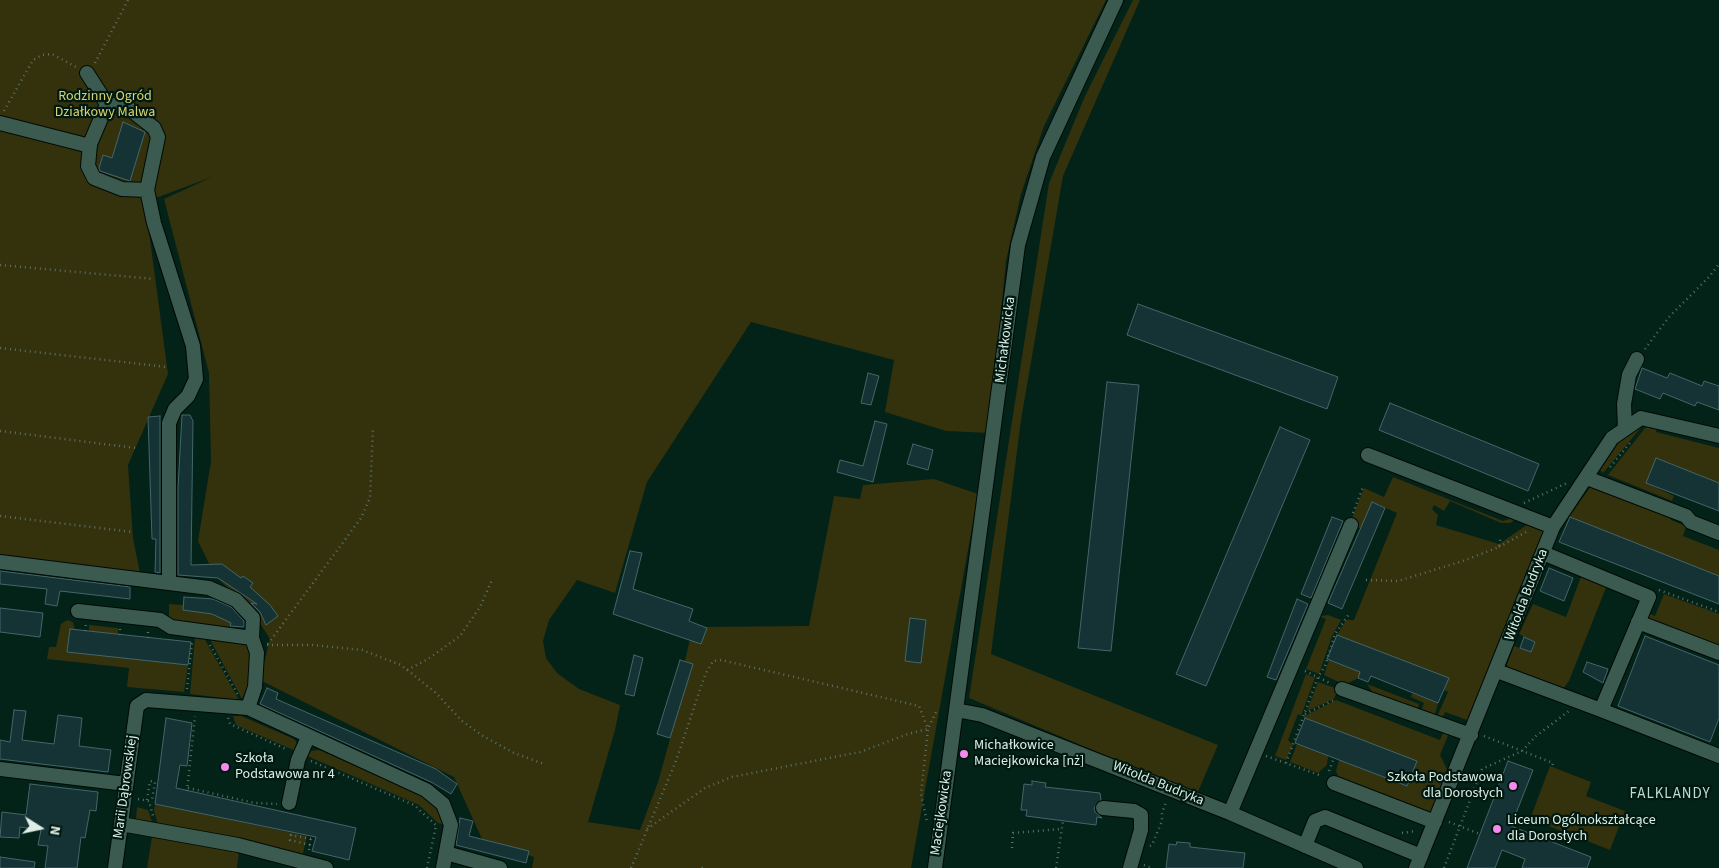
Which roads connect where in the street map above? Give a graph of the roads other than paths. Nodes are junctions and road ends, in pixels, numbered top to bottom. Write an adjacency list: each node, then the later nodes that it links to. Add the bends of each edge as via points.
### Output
1 (1116, 0): 24 (street, Michałkowicka, via 1043,157 1018,245)
2 (87, 73): 3 (street)
3 (107, 104): 5 (street); 6 (street, via 127,107 154,128 158,137)
4 (1, 118): 5 (street)
5 (90, 146): 6 (street, via 88,166 94,178 122,189)
6 (147, 190): 17 (street, via 154,223 193,346 196,379 188,396 175,409 170,423)
7 (1637, 359): 8 (street, via 1629,375 1624,401)
8 (1629, 435): 9 (street, Witolda Budryka, via 1641,418); 11 (street, Witolda Budryka, via 1612,438)
9 (1719, 436)
10 (1368, 455): 13 (street)
11 (1592, 477): 13 (street, Witolda Budryka); 14 (street)
12 (1351, 525): 35 (street)
13 (1548, 525): 15 (street, Witolda Budryka)
14 (1719, 533)
15 (1543, 553): 19 (street, via 1649,597); 22 (street, Witolda Budryka)
16 (0, 562): 17 (street)
17 (168, 582): 20 (street, via 209,588 236,600 253,618)
18 (80, 616): 20 (street, via 160,620 171,627)
19 (1638, 622): 21 (street); 26 (street)
20 (252, 638): 25 (street, via 257,653 255,687)
21 (1719, 653)
22 (1497, 671): 26 (street); 27 (street, Witolda Budryka)
23 (1342, 689): 27 (street)
24 (957, 704): 35 (street, Witolda Budryka); 45 (street, Maciejkowicka)
25 (246, 708): 28 (street); 32 (street, Marii Dąbrowskiej, via 146,700 137,706)
26 (1601, 710): 29 (street)
27 (1474, 735): 36 (street, Witolda Budryka)
28 (308, 737): 33 (street, via 300,755); 39 (street, via 435,796 449,815 451,830)
29 (1719, 756)
30 (0, 769): 32 (street)
31 (1334, 783): 36 (street)
32 (126, 784): 37 (street, Marii Dąbrowskiej)
33 (289, 803)
34 (1103, 808): 46 (street, via 1134,811 1141,815 1141,830)
35 (1230, 813): 38 (street, Witolda Budryka)
36 (1440, 821): 40 (street, Witolda Budryka)
37 (121, 824): 41 (street, Marii Dąbrowskiej); 42 (street, via 238,845)
38 (1305, 846): 40 (street, via 1315,821 1325,818); 47 (street, Witolda Budryka)
39 (446, 853): 43 (street); 44 (street)
40 (1419, 862)
41 (115, 868)
42 (326, 868)
43 (443, 868)
44 (500, 868)
45 (935, 868)
46 (1130, 868)
47 (1356, 868)

